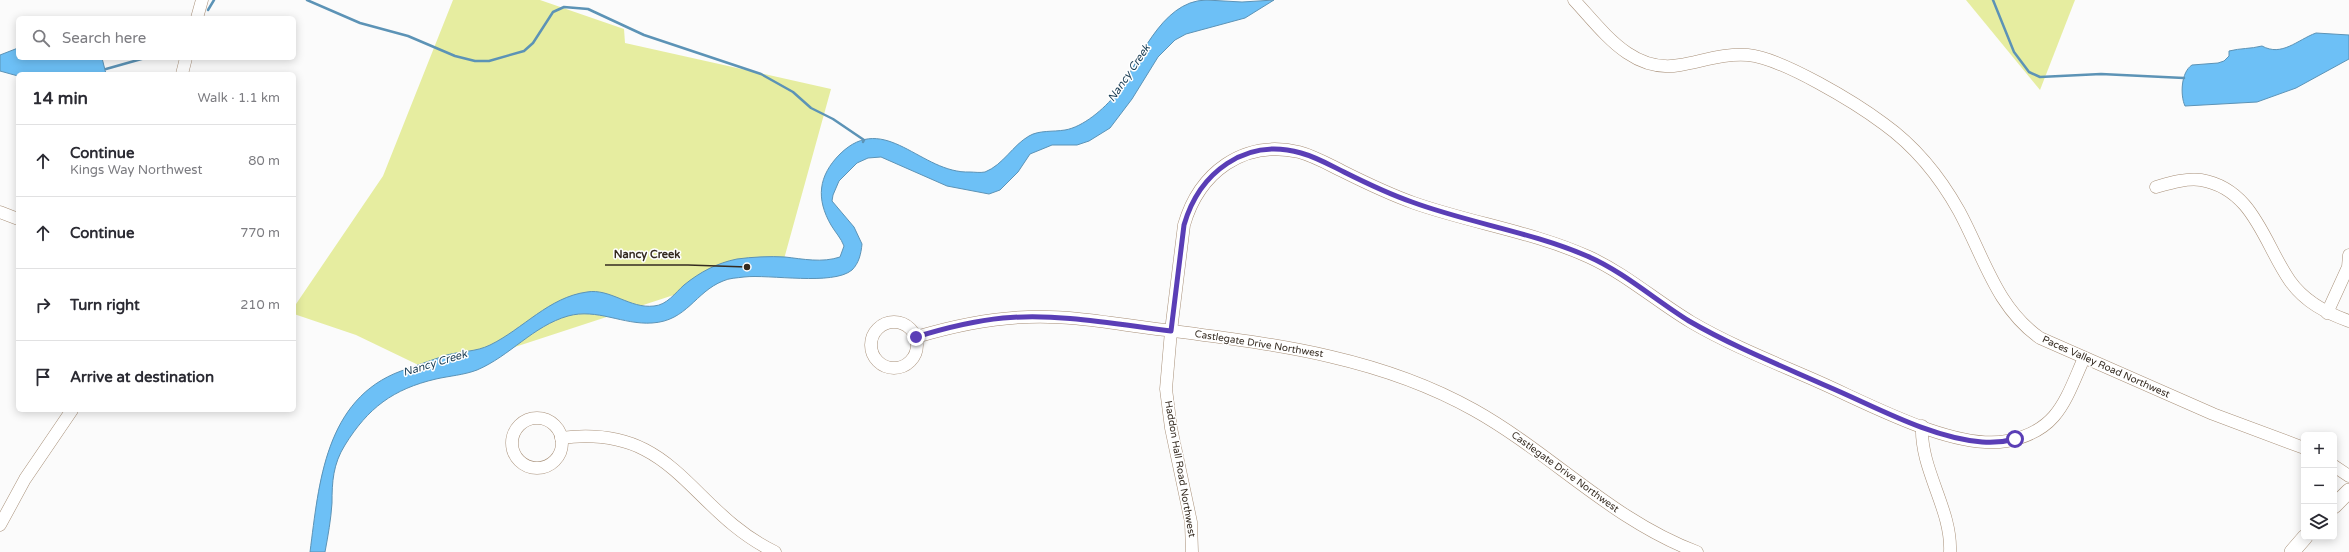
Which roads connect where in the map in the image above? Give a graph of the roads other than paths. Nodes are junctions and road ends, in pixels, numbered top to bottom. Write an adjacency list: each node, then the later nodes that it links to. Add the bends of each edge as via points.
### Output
1 (202, 0): 3 (street)
2 (1574, 0): 14 (street, Paces Valley Road Northwest, via 1618,46 1638,60 1668,67 1730,55 1764,58 1787,67 1884,124 1917,152 1944,186 2001,298 2014,317 2040,338)
3 (198, 16)
4 (186, 60): 5 (street)
5 (182, 72)
6 (2156, 186): 10 (street, via 2201,180 2240,198 2254,217 2290,281 2312,304)
7 (0, 212): 8 (street)
8 (16, 218)
9 (2349, 255): 10 (street, via 2348,267)
10 (2327, 313): 11 (street)
11 (2349, 322)
12 (1171, 331): 13 (street, Castlegate Drive Northwest, via 1072,318 1029,317 975,322); 16 (street, Haddon Hall Road Northwest, via 1184,225 1197,192 1215,172 1237,158 1262,150 1288,150 1311,156 1374,187 1412,202 1558,245 1586,256 1620,274 1721,339); 26 (street, Haddon Hall Road Northwest, via 1166,372 1167,406 1190,522); 27 (street, Castlegate Drive Northwest, via 1308,350 1353,361 1421,384 1496,423 1650,532)
13 (916, 337)
14 (2084, 358): 16 (street, Haddon Hall Road Northwest, via 2056,416 2045,426 2026,435 2004,442 1981,442); 18 (street, Paces Valley Road Northwest, via 2213,414)
15 (71, 412): 23 (street, via 25,478)
16 (1922, 426): 28 (street, via 1923,451 1947,529)
17 (561, 438): 17 (street, via 558,430 549,422 538,418 530,419 522,423 513,436 513,453 525,466 548,466 560,454); 25 (street, via 606,436 628,441 646,449 672,466 735,528)
18 (2301, 447)
19 (2337, 468): 20 (street)
20 (2349, 476)
21 (2349, 491): 22 (main road)
22 (2336, 504)
23 (0, 525)
24 (2302, 540): 29 (main road)
25 (775, 552)
26 (1192, 552)
27 (1696, 552)
28 (1950, 552)
29 (2292, 552)

